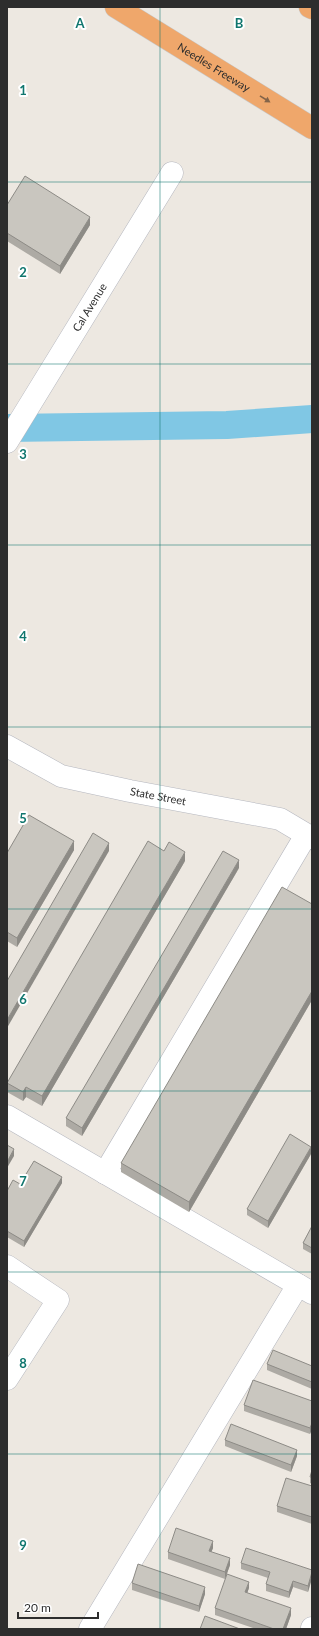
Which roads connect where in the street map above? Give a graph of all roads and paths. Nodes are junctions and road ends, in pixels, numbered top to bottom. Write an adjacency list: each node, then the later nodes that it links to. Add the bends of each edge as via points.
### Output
1 (109, 7): 3 (highway)
2 (116, 7): 3 (highway, Needles Freeway)
3 (161, 35): 4 (highway, Needles Freeway, one-way to 4)
4 (312, 128)
5 (172, 173): 6 (street, Cal Avenue)
6 (7, 442)
7 (7, 746): 8 (street, State Street, via 61,776 280,819)
8 (309, 836): 10 (street)
9 (7, 1116): 10 (street)
10 (105, 1173): 12 (street)
11 (7, 1266): 13 (street, via 58,1300)
12 (305, 1289): 14 (street)
13 (7, 1379)
14 (90, 1629)

